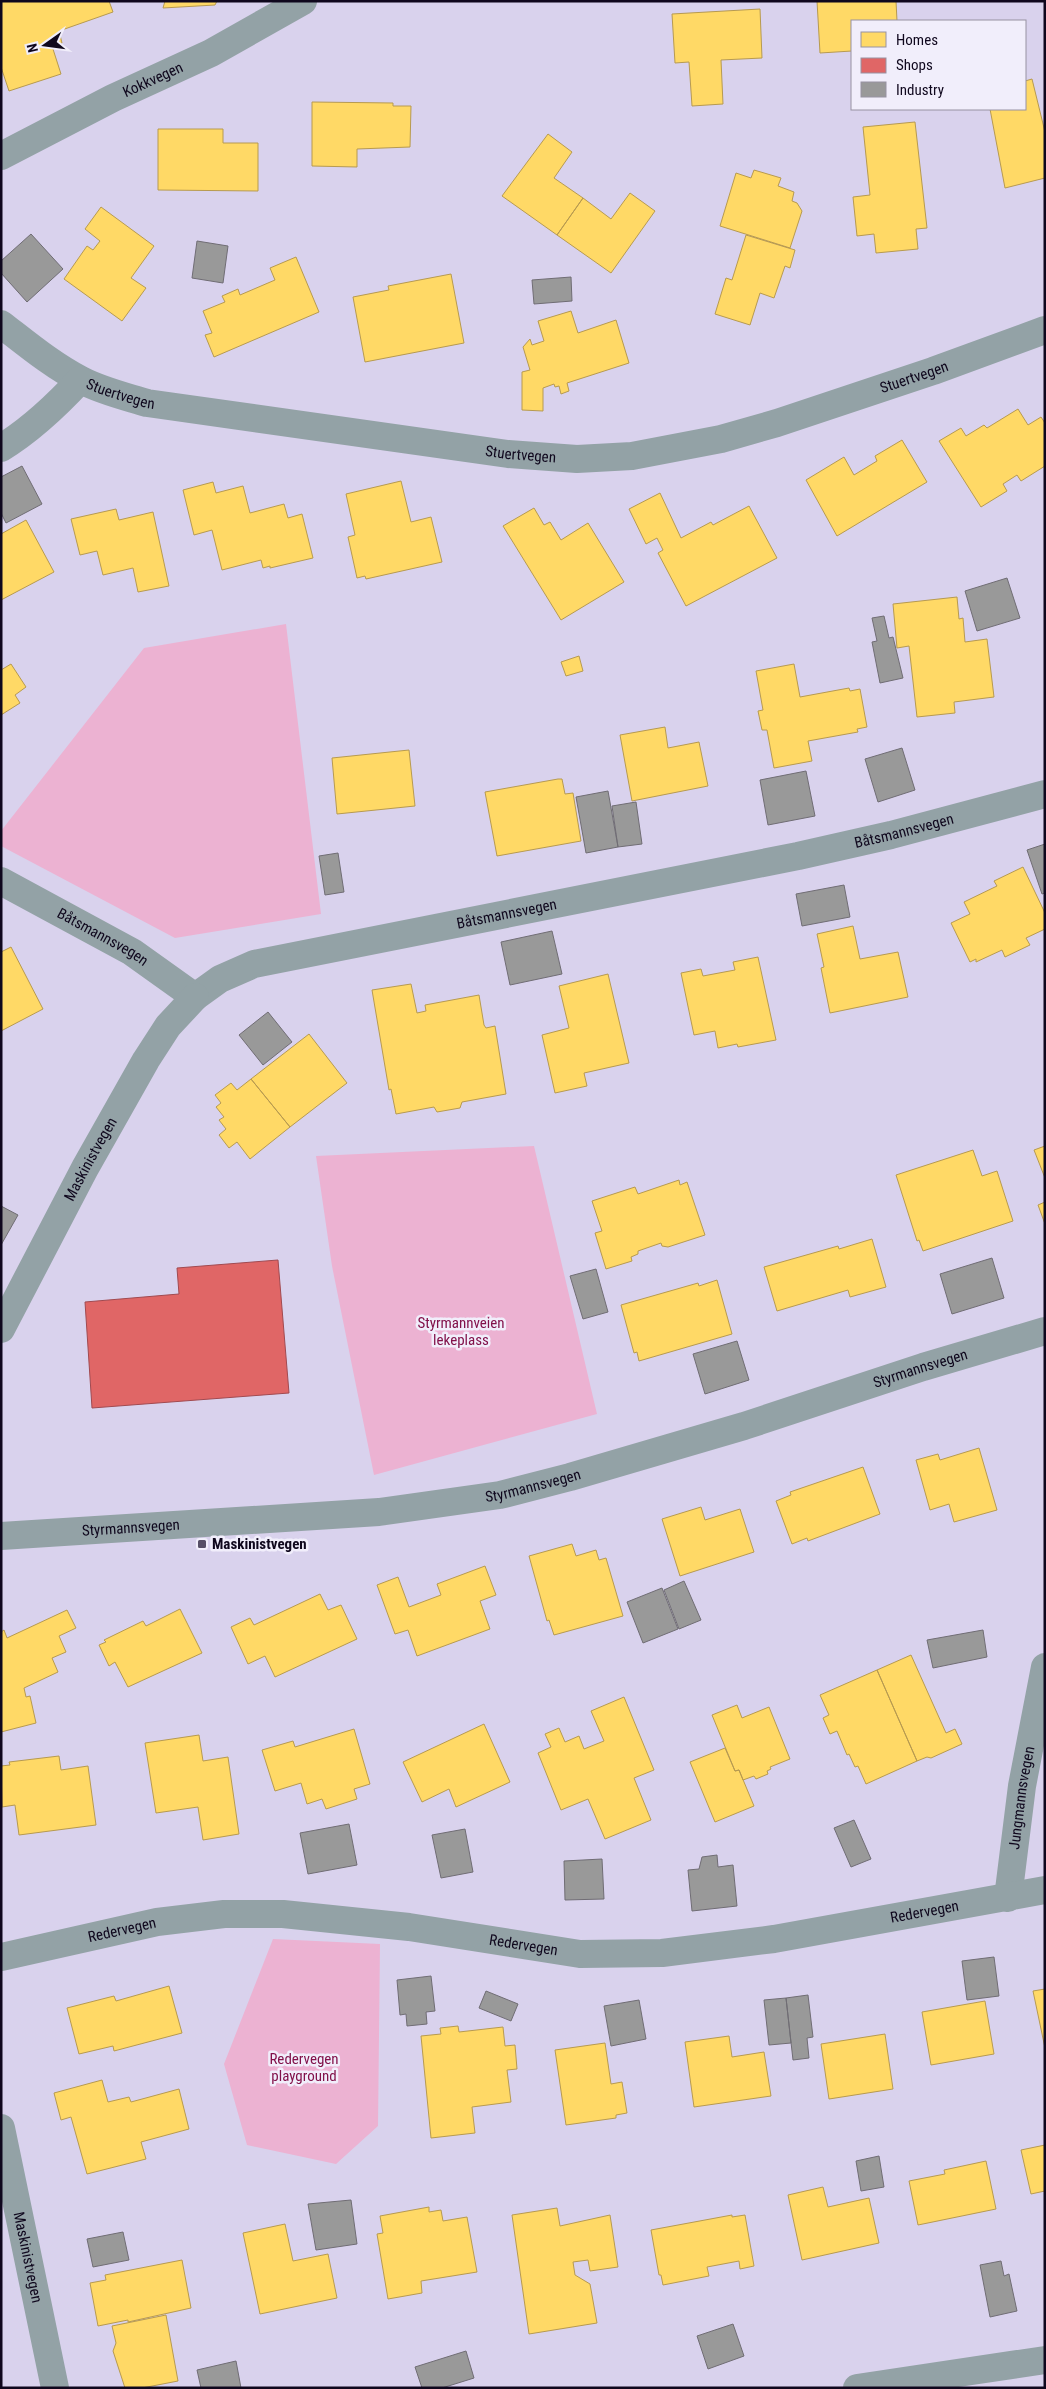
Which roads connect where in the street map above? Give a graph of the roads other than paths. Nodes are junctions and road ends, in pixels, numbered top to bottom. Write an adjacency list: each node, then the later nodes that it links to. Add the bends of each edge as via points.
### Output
1 (303, 1): 2 (street, Kokkvegen, via 211,53 113,98)
2 (1, 156)
3 (1, 324): 5 (street, Stuertvegen)
4 (1045, 330): 5 (street, Stuertvegen, via 933,371 721,439 632,456 577,459 508,454 147,403)
5 (80, 380): 6 (street, via 23,434)
6 (1, 448)
7 (1045, 794): 9 (street, Båtsmannsvegen, via 891,836 798,856 254,964 220,979)
8 (1, 881): 9 (street, Båtsmannsvegen, via 123,947)
9 (195, 996): 10 (street, Maskinistvegen, via 168,1026 146,1060)
10 (1, 1329)
11 (1045, 1331): 12 (street, Styrmannsvegen, via 922,1367 735,1429 500,1495 379,1512)
12 (1, 1536)
13 (1045, 1667): 15 (street, Jungmannsvegen, via 1022,1786)
14 (1045, 1890): 15 (street, Redervegen)
15 (1008, 1898): 16 (street, Redervegen, via 774,1939 662,1953 580,1954 409,1927 283,1914 224,1914 157,1922)
16 (1, 1957)
17 (1, 2128): 19 (street, Maskinistvegen)
18 (1045, 2360): 20 (street)
19 (55, 2388)
20 (857, 2388)

